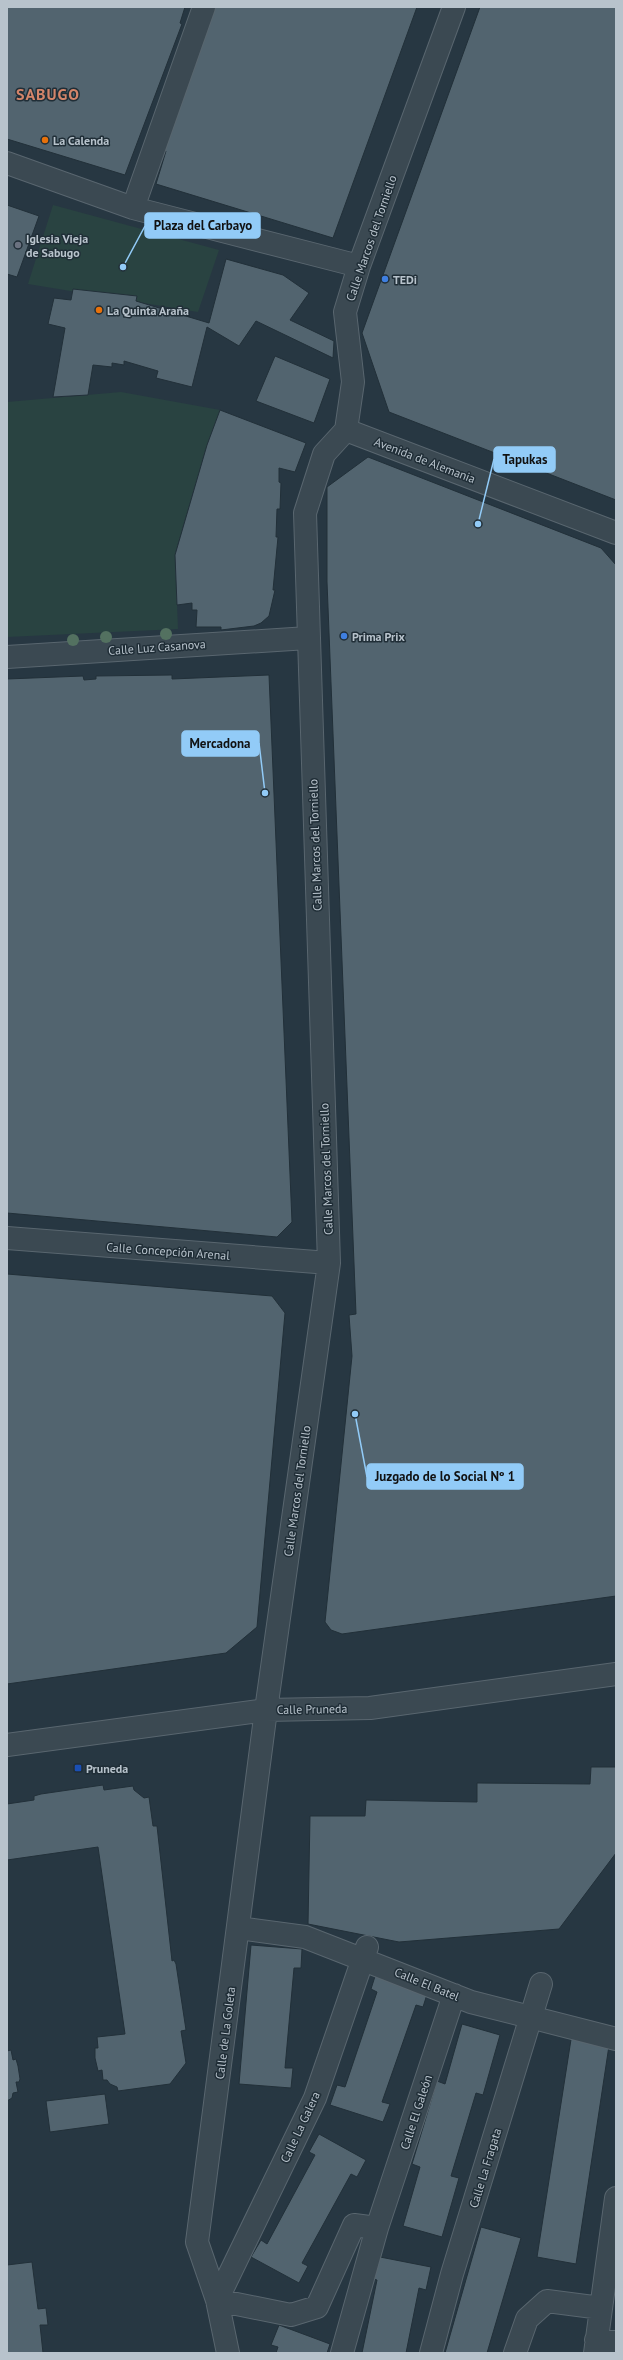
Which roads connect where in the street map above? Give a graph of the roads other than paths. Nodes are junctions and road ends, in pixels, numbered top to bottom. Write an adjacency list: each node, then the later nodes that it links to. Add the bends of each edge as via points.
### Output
1 (204, 7): 4 (street)
2 (454, 7): 5 (street, Calle Marcos del Torniello)
3 (7, 163): 4 (street)
4 (133, 208): 5 (street)
5 (359, 266): 6 (street, Calle Marcos del Torniello, via 345,312 353,382)
6 (346, 430): 7 (street, Avenida de Alemania); 8 (street, Calle Marcos del Torniello, via 324,454 305,513)
7 (616, 533)
8 (308, 638): 9 (street, Calle Luz Casanova); 11 (street, Calle Marcos del Torniello)
9 (7, 657)
10 (7, 1238): 11 (street, Calle Concepción Arenal)
11 (329, 1263): 13 (street, Calle Marcos del Torniello)
12 (616, 1674): 13 (street, Calle Pruneda, via 370,1708)
13 (266, 1710): 14 (street, Calle Pruneda); 15 (street, Calle de La Goleta)
14 (7, 1745)
15 (238, 1928): 16 (street, Calle El Batel, via 305,1937); 23 (street, Calle de La Goleta, via 197,2242)
16 (364, 1952): 18 (street, Calle El Batel); 23 (street, Calle La Galera, via 315,2098)
17 (541, 1984): 19 (street, Calle La Fragata)
18 (463, 1999): 19 (street, Calle El Batel); 22 (street, Calle El Galeón)
19 (532, 2016): 20 (street, Calle El Batel); 28 (street, Calle La Fragata, via 452,2274)
20 (616, 2039)
21 (616, 2198): 24 (street)
22 (377, 2228): 23 (street, via 354,2225 317,2306 291,2315); 27 (street, Calle El Galeón)
23 (217, 2300): 26 (street, Calle de La Goleta)
24 (601, 2308): 25 (street); 29 (street, via 547,2300 527,2319)
25 (602, 2345)
26 (228, 2353)
27 (342, 2353)
28 (431, 2353)
29 (515, 2353)

